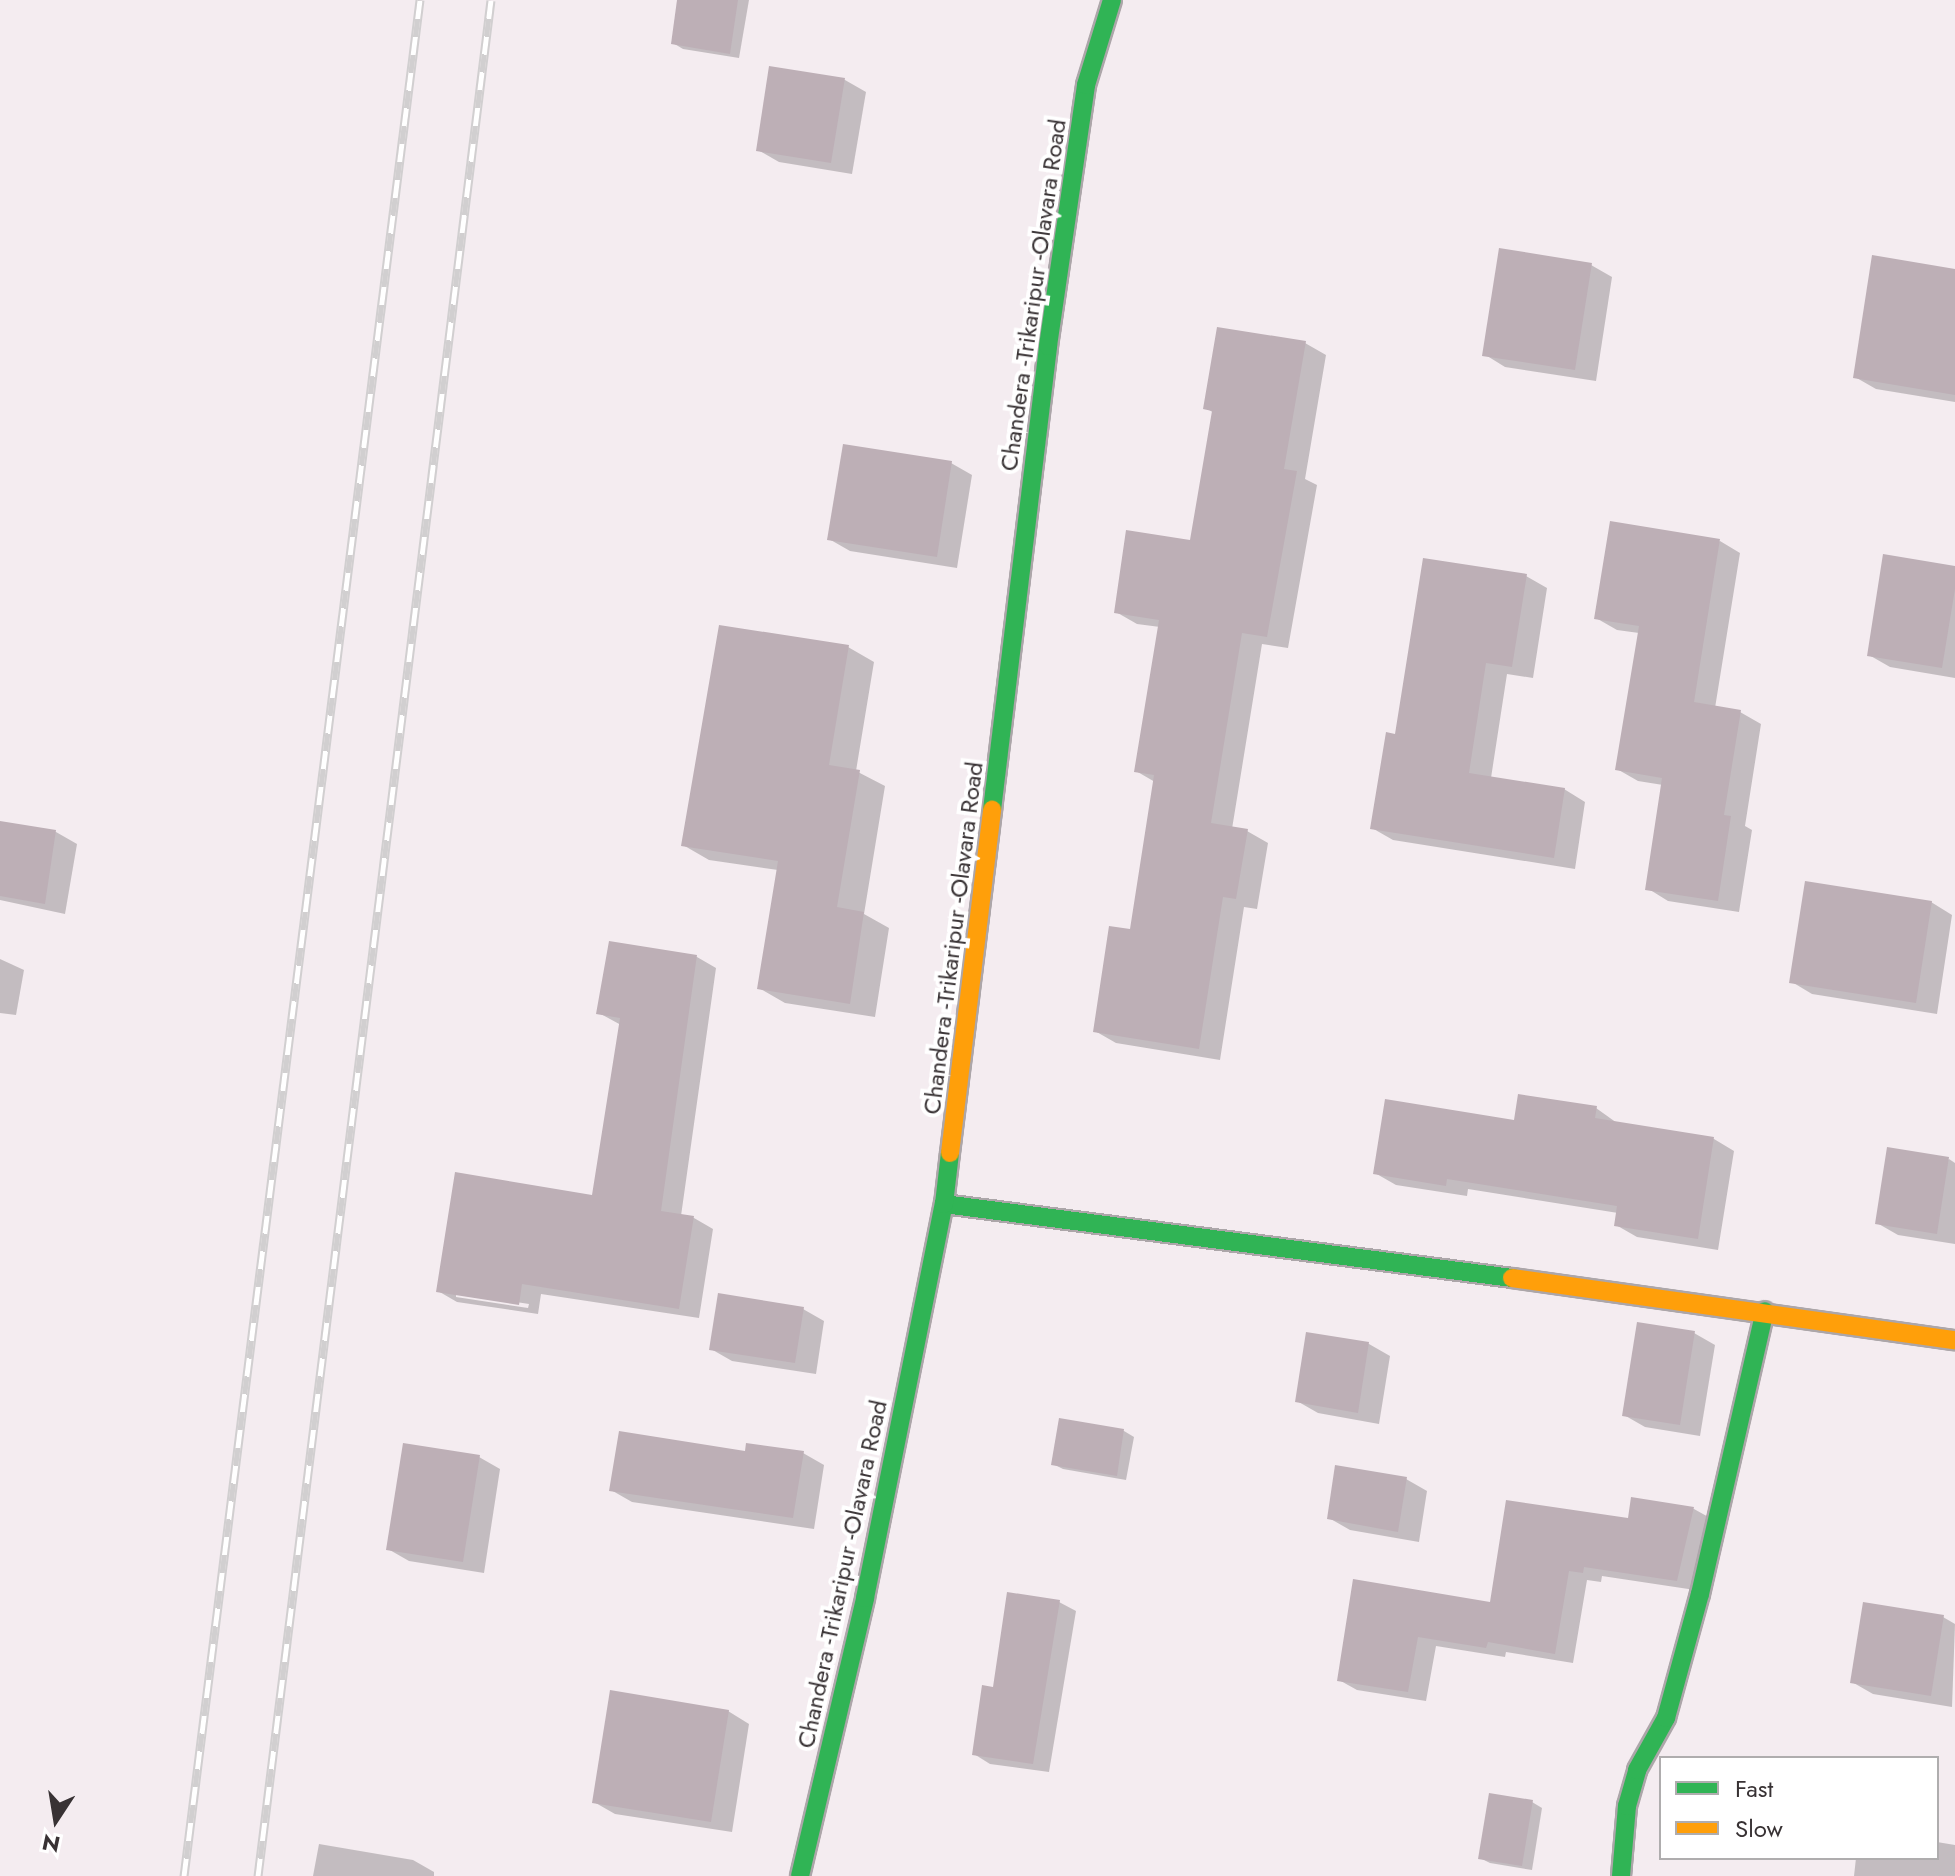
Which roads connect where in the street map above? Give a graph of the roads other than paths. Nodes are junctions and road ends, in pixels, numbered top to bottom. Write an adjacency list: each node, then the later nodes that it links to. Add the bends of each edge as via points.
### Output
1 (1112, 0): 2 (main road, Chandera -Trikaripur -Olavara Road, via 1086,85 1048,346)
2 (944, 1204): 3 (main road); 5 (main road, Chandera -Trikaripur -Olavara Road, via 865,1598)
3 (1765, 1311): 4 (main road); 6 (main road, via 1666,1718 1637,1770 1627,1806)
4 (1955, 1340)
5 (800, 1876)
6 (1621, 1876)

